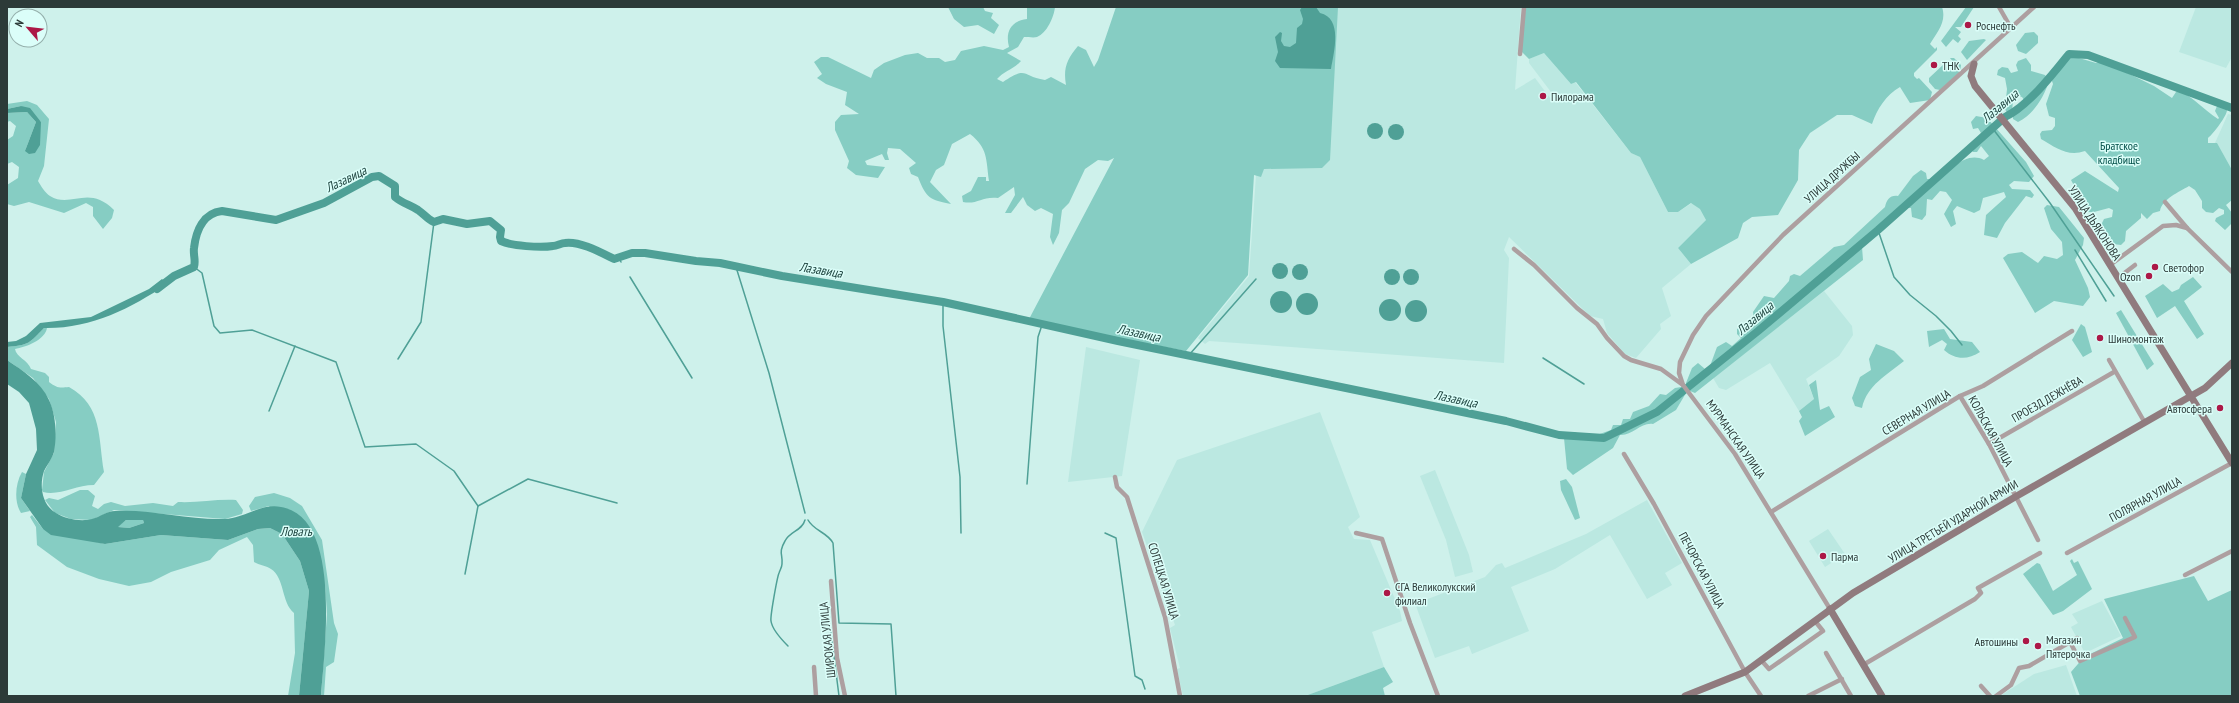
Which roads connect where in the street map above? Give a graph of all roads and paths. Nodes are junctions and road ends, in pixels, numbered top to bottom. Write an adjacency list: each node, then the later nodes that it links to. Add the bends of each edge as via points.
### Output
1 (1524, 7): 5 (street)
2 (1999, 7): 4 (street)
3 (2034, 7): 4 (street, УЛИЦА ДРУЖБЫ)
4 (2011, 28): 6 (street, УЛИЦА ДРУЖБЫ)
5 (1520, 54)
6 (1974, 64): 10 (main road, УЛИЦА ДЬЯКОНОВА, via 1971,76 1974,86 2075,208); 18 (street, УЛИЦА ДРУЖБЫ, via 1783,235 1706,316 1692,335 1680,362 1679,373)
7 (2165, 202): 8 (street)
8 (2187, 228): 10 (street, via 2176,225 2163,226); 12 (street)
9 (1514, 249): 18 (street, МУРМАНСКАЯ УЛИЦА, via 1597,324 1624,356 1661,369)
10 (2110, 264): 13 (main road, УЛИЦА ДЬЯКОНОВА)
11 (2135, 265): 13 (street)
12 (2232, 272)
13 (2118, 278): 20 (main road, УЛИЦА ДЬЯКОНОВА)
14 (2072, 331): 19 (street, СЕВЕРНАЯ УЛИЦА, via 1983,386)
15 (2108, 360): 17 (street)
16 (2232, 363): 20 (main road, УЛИЦА ТРЕТЬЕЙ УДАРНОЙ АРМИИ, via 2205,388)
17 (2114, 372): 21 (street); 22 (street, ПРОЕЗД ДЕЖНЁВА)
18 (1683, 385): 27 (street, МУРМАНСКАЯ УЛИЦА, via 1735,454)
19 (1960, 396): 22 (street, КОЛЬСКАЯ УЛИЦА); 27 (street, СЕВЕРНАЯ УЛИЦА)
20 (2191, 396): 21 (main road, УЛИЦА ТРЕТЬЕЙ УДАРНОЙ АРМИИ); 24 (main road, УЛИЦА ДЬЯКОНОВА)
21 (2145, 423): 26 (main road, УЛИЦА ТРЕТЬЕЙ УДАРНОЙ АРМИИ)
22 (1990, 444): 26 (street, КОЛЬСКАЯ УЛИЦА)
23 (1624, 454): 44 (street, ПЕЧОРСКАЯ УЛИЦА)
24 (2232, 463): 32 (street, ПОЛЯРНАЯ УЛИЦА)
25 (1115, 477): 49 (street, СОПЕЦКАЯ УЛИЦА, via 1117,487 1127,497 1166,617)
26 (2015, 497): 29 (street, КОЛЬСКАЯ УЛИЦА); 35 (main road, УЛИЦА ТРЕТЬЕЙ УДАРНОЙ АРМИИ)
27 (1771, 512): 35 (street, МУРМАНСКАЯ УЛИЦА)
28 (1356, 533): 50 (street, via 1382,538 1410,623)
29 (2038, 540)
30 (2232, 551): 33 (street)
31 (2040, 553): 42 (street, via 1978,588 1981,593 1975,599)
32 (2068, 553)
33 (2185, 575)
34 (831, 581): 48 (street, ШИРОКАЯ УЛИЦА, via 837,658)
35 (1830, 609): 37 (main road, УЛИЦА ТРЕТЬЕЙ УДАРНОЙ АРМИИ); 42 (main road, МУРМАНСКАЯ УЛИЦА)
36 (2125, 618): 39 (street, via 2135,637 2080,661)
37 (1815, 621): 41 (main road, УЛИЦА ТРЕТЬЕЙ УДАРНОЙ АРМИИ); 41 (street, via 1823,631 1769,669)
38 (2077, 638): 39 (street)
39 (2070, 642): 57 (street, via 2029,666 2019,668 2011,685)
40 (1826, 653): 45 (street)
41 (1762, 660): 44 (main road, УЛИЦА ТРЕТЬЕЙ УДАРНОЙ АРМИИ)
42 (1863, 665): 55 (main road, МУРМАНСКАЯ УЛИЦА)
43 (814, 667): 47 (street)
44 (1745, 672): 51 (main road, УЛИЦА ТРЕТЬЕЙ УДАРНОЙ АРМИИ); 52 (street, ПЕЧОРСКАЯ УЛИЦА)
45 (1842, 678): 53 (street); 54 (street)
46 (1981, 686): 56 (street)
47 (816, 696)
48 (845, 696)
49 (1180, 696)
50 (1438, 696)
51 (1685, 696)
52 (1761, 696)
53 (1808, 696)
54 (1851, 696)
55 (1882, 696)
56 (1990, 696)
57 (1996, 696)

